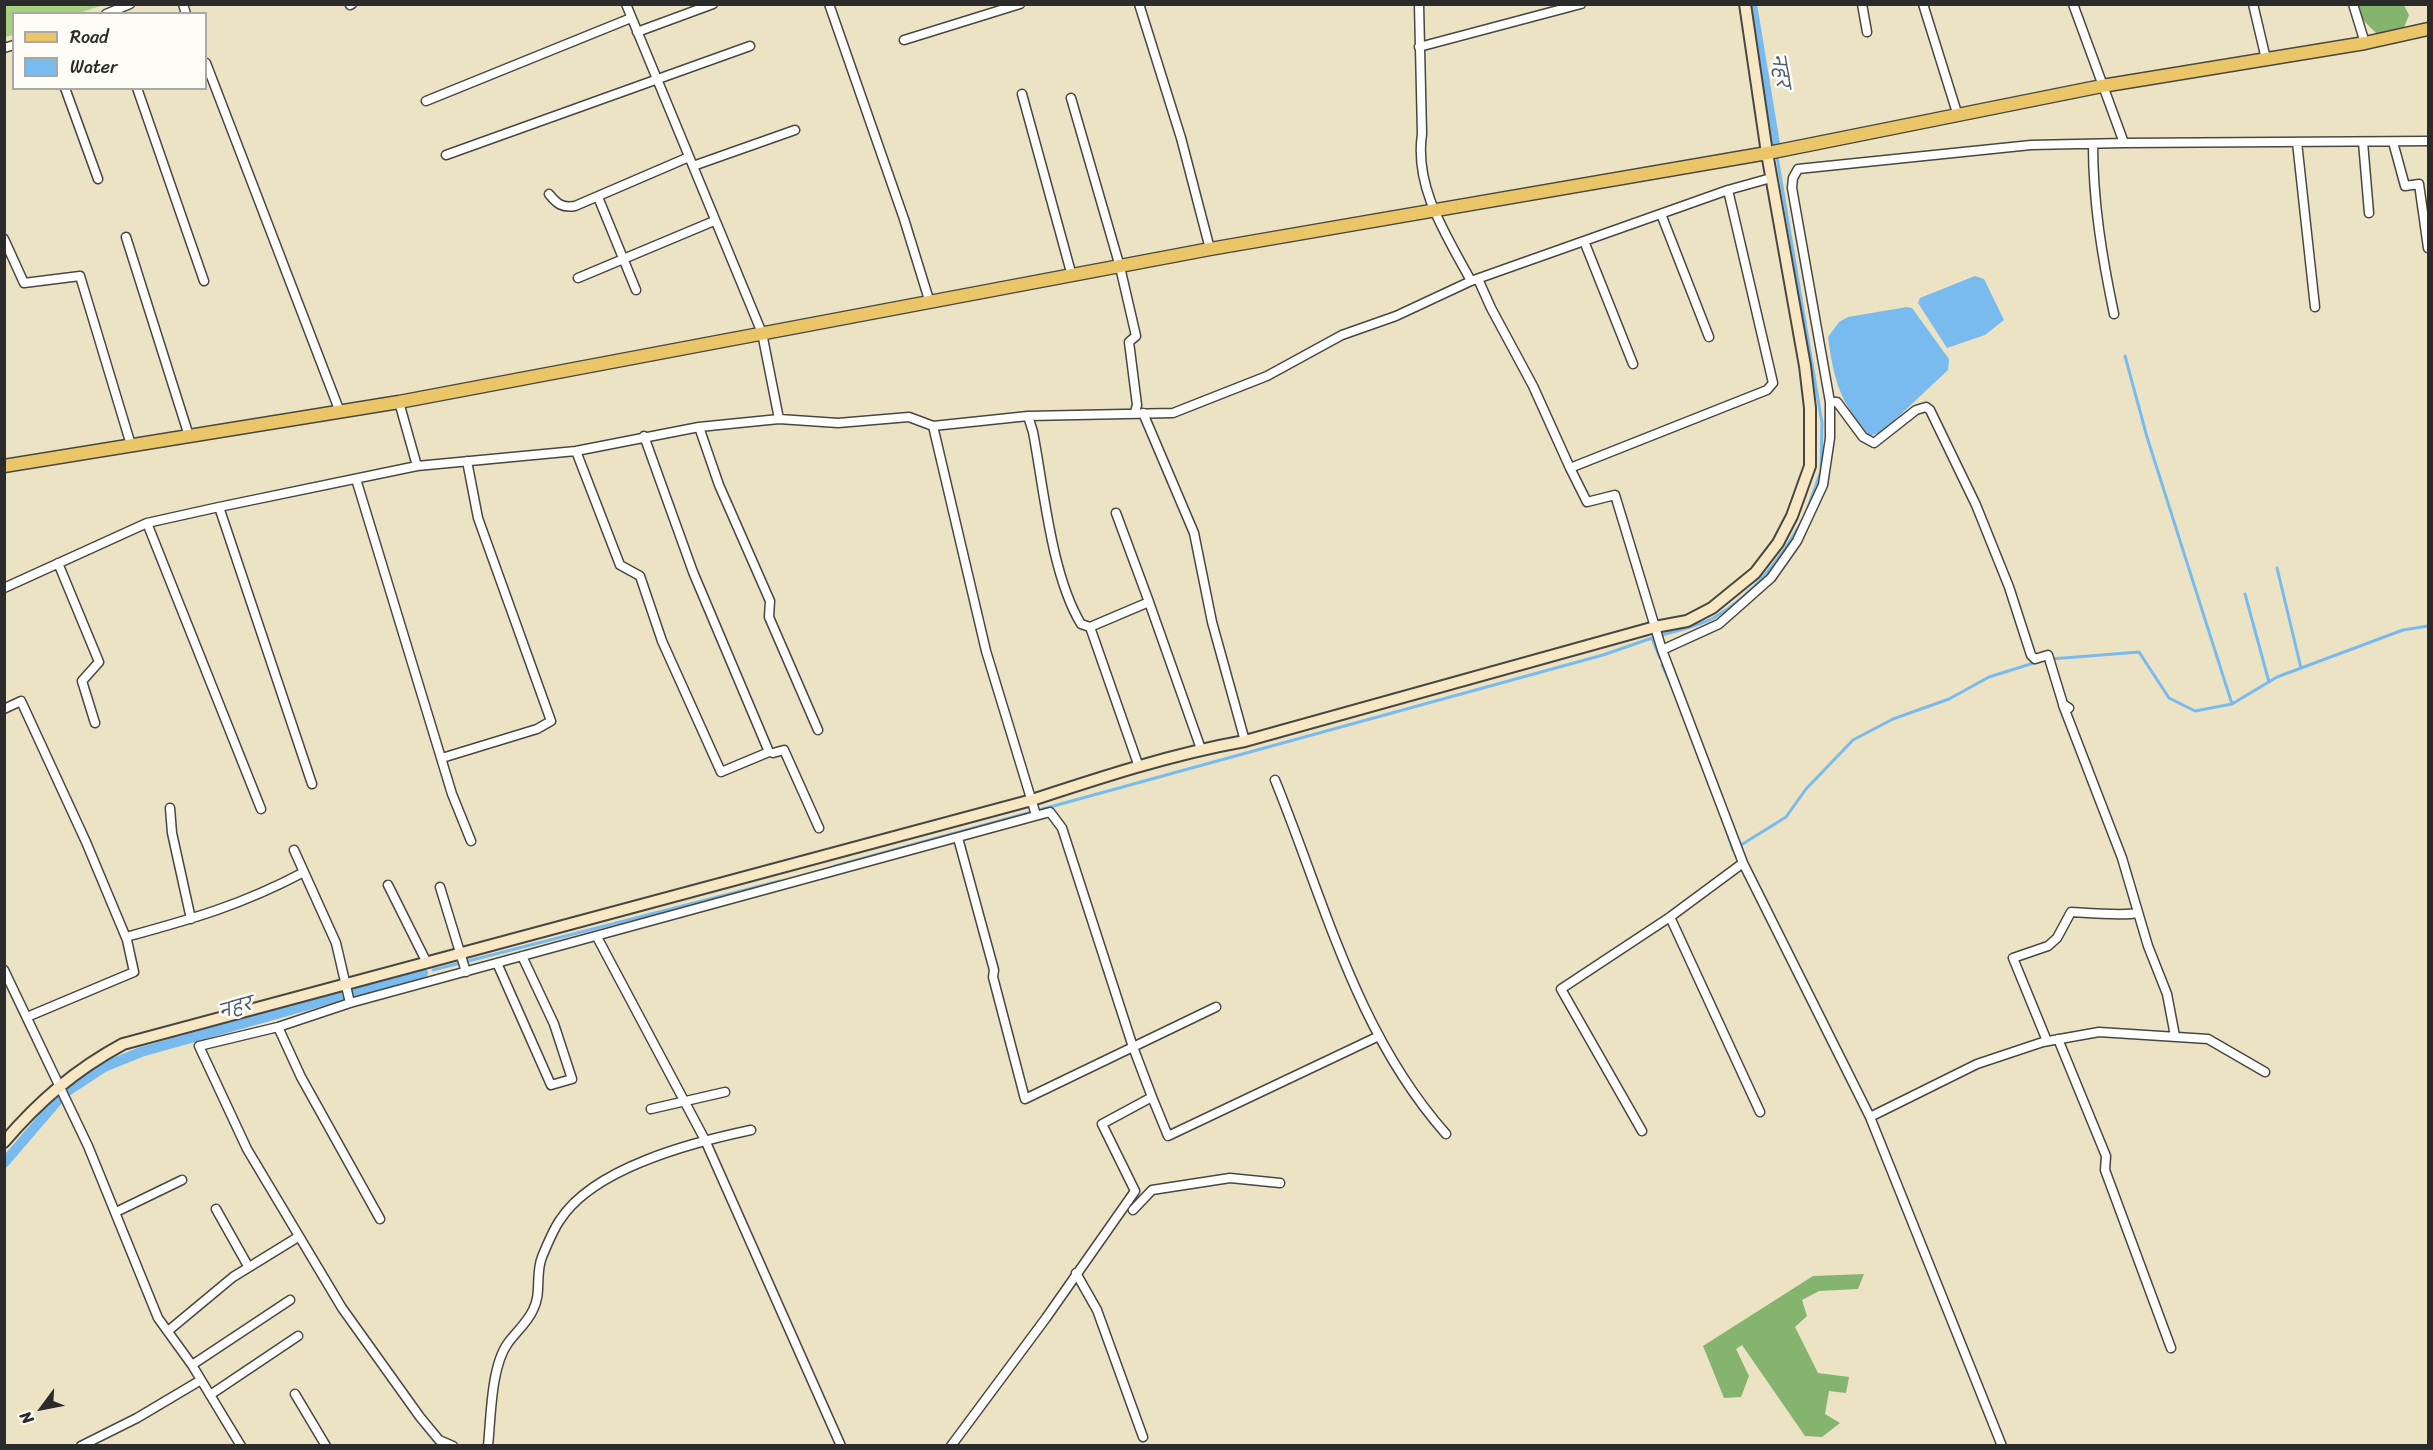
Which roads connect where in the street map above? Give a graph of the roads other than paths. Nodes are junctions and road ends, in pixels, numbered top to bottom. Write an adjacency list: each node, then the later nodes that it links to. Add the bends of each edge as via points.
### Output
1 (130, 4): 15 (street)
2 (626, 4): 16 (street)
3 (713, 4): 18 (street)
4 (829, 4): 66 (street)
5 (1020, 4): 20 (street)
6 (1139, 4): 58 (street, via 1181,138)
7 (1419, 4): 23 (street)
8 (1581, 4): 23 (street)
9 (1744, 4): 41 (street)
10 (1862, 4): 19 (street)
11 (1923, 4): 33 (street)
12 (2073, 4): 27 (street)
13 (2253, 4): 24 (street)
14 (2353, 4): 21 (street)
15 (111, 12)
16 (631, 18): 18 (street); 32 (street)
17 (2428, 29): 21 (main road)
18 (637, 32): 26 (street)
19 (1867, 32)
20 (904, 40)
21 (2365, 43): 24 (main road)
22 (750, 46): 26 (street)
23 (1419, 47): 50 (street, via 1419,153)
24 (2266, 59): 27 (main road)
25 (207, 66): 74 (street)
26 (657, 80): 42 (street); 43 (street)
27 (2102, 86): 33 (main road); 39 (street)
28 (66, 90): 46 (street)
29 (138, 90): 64 (street)
30 (1022, 94): 61 (street)
31 (1071, 98): 60 (street)
32 (426, 100)
33 (1958, 116): 41 (main road)
34 (795, 130): 44 (street)
35 (2428, 141): 38 (street)
36 (2297, 142): 37 (street); 39 (street); 67 (street)
37 (2363, 142): 38 (street); 51 (street)
38 (2393, 142): 57 (street, via 2405,186 2419,184)
39 (2124, 143): 40 (street)
40 (2093, 144): 68 (street, via 2093,186); 73 (street, via 2031,145 1798,169 1792,188)
41 (1767, 153): 45 (street); 50 (main road)
42 (446, 155)
43 (690, 157): 44 (street); 49 (street)
44 (693, 166): 53 (street)
45 (1771, 178): 47 (street); 96 (street, via 1805,366 1810,466 1792,516 1755,573 1704,612 1687,621)
46 (98, 179)
47 (1728, 190): 52 (street); 87 (street, via 1773,383 1767,390 1704,417)
48 (549, 194): 49 (street, via 565,207)
49 (598, 197): 59 (street)
50 (1433, 209): 58 (main road); 63 (street)
51 (2369, 213)
52 (1661, 214): 56 (street); 70 (street)
53 (714, 220): 59 (street); 69 (street)
54 (126, 237): 80 (street)
55 (4, 238): 82 (street, via 24,283 80,276)
56 (1584, 242): 63 (street); 71 (street)
57 (2428, 248)
58 (1210, 249): 60 (main road)
59 (623, 259): 62 (street); 65 (street)
60 (1120, 267): 61 (main road); 75 (street, via 1136,336 1129,342)
61 (1072, 276): 66 (main road)
62 (578, 278)
63 (1475, 280): 75 (street, via 1396,316 1342,335 1267,376 1173,413); 87 (street, via 1533,386)
64 (204, 281)
65 (636, 290)
66 (930, 303): 69 (main road)
67 (2315, 307)
68 (2114, 314)
69 (762, 333): 72 (main road); 77 (street)
70 (1709, 337)
71 (1633, 364)
72 (399, 402): 74 (main road); 86 (street)
73 (1830, 402): 97 (street, via 1830,438 1823,485 1784,561 1771,578 1719,624); 120 (street, via 1837,402 1863,437 1874,443 1916,410 1930,410 1976,505 2031,655 2035,659 2048,655 2122,858)
74 (340, 412): 80 (main road)
75 (1139, 413): 76 (street); 101 (street, via 1194,532 1212,622)
76 (1028, 417): 78 (street); 95 (street, via 1071,608 1081,624)
77 (779, 419): 78 (street, via 838,423 909,417); 79 (street)
78 (933, 426): 108 (street, via 986,651)
79 (699, 427): 81 (street); 100 (street, via 719,485 770,601 769,617)
80 (189, 436): 82 (main road)
81 (644, 436): 83 (street); 83 (street, via 693,573 769,752 721,772 662,641 640,576 620,566)
82 (131, 445): 85 (main road)
83 (576, 451): 84 (street)
84 (467, 461): 86 (street); 104 (street, via 478,518 551,721 537,729)
85 (4, 466)
86 (417, 466): 88 (street)
87 (1570, 468): 96 (street, via 1587,502 1615,495)
88 (356, 479): 89 (street); 104 (street)
89 (219, 507): 91 (street); 107 (street)
90 (1116, 513): 94 (street)
91 (147, 523): 92 (street); 110 (street)
92 (58, 563): 93 (street); 99 (street, via 99,662 82,681)
93 (4, 588)
94 (1149, 602): 95 (street); 102 (street)
95 (1090, 627): 105 (street)
96 (1655, 627): 97 (street); 101 (street)
97 (1662, 650): 116 (street)
98 (4, 710): 123 (street, via 21,701)
99 (95, 723)
100 (818, 730)
101 (1245, 741): 102 (street)
102 (1201, 749): 105 (street)
103 (773, 753): 112 (street, via 784,750)
104 (442, 758): 114 (street)
105 (1139, 767): 108 (street)
106 (1275, 780): 136 (street, via 1345,968)
107 (312, 784)
108 (1032, 802): 111 (street); 125 (street)
109 (170, 808): 122 (street)
110 (261, 809)
111 (1036, 815): 113 (street); 140 (street, via 1050,812 1062,828)
112 (819, 828)
113 (958, 838): 124 (street); 140 (street, via 1025,1099)
114 (471, 841)
115 (294, 850): 117 (street)
116 (1743, 863): 121 (street); 148 (street)
117 (304, 872): 122 (street, via 260,896); 131 (street, via 336,943)
118 (388, 885): 127 (street)
119 (440, 887): 125 (street)
120 (2138, 913): 137 (street, via 2167,994); 139 (street, via 2071,912 2048,946 2013,958)
121 (1670, 917): 147 (street); 150 (street, via 1561,989)
122 (191, 919): 123 (street)
123 (126, 937): 134 (street, via 134,972)
124 (597, 937): 126 (street); 145 (street)
125 (460, 954): 127 (street); 130 (street)
126 (522, 956): 128 (street); 128 (street, via 554,1024 572,1079 550,1085)
127 (427, 963): 131 (street)
128 (497, 963): 130 (street)
129 (4, 970): 134 (street)
130 (466, 972): 132 (street)
131 (348, 984): 132 (street); 142 (street, via 123,1044)
132 (350, 1003): 135 (street)
133 (1216, 1007): 140 (street)
134 (27, 1017): 142 (street)
135 (278, 1027): 159 (street, via 301,1077); 160 (street, via 199,1046 243,1142)
136 (1379, 1036): 144 (street, via 1168,1136); 151 (street, via 1419,1104)
137 (2175, 1036): 138 (street, via 2099,1032); 141 (street, via 2208,1039)
138 (2058, 1039): 139 (street); 166 (street, via 2106,1156 2105,1170)
139 (2047, 1041): 148 (street, via 1977,1064)
140 (1133, 1047): 144 (street)
141 (2265, 1072)
142 (57, 1086): 153 (street); 158 (street)
143 (725, 1092): 145 (street)
144 (1152, 1097): 162 (street, via 1102,1124 1135,1191)
145 (685, 1102): 146 (street); 152 (street)
146 (651, 1109)
147 (1760, 1112)
148 (1870, 1117): 179 (street)
149 (752, 1130): 152 (street)
150 (1642, 1131)
151 (1446, 1134)
152 (705, 1140): 176 (street, via 633,1164 586,1194 561,1218 541,1258 538,1298 533,1311 507,1344 495,1378); 177 (street)
153 (4, 1143)
154 (182, 1180): 158 (street)
155 (1280, 1183): 157 (street, via 1230,1178 1152,1190)
156 (216, 1209): 161 (street)
157 (1133, 1210)
158 (116, 1212): 164 (street, via 158,1318)
159 (380, 1219)
160 (298, 1237): 161 (street); 175 (street, via 342,1308 420,1417 439,1440)
161 (249, 1266): 164 (street)
162 (1076, 1273): 171 (street, via 1096,1310); 178 (street)
163 (290, 1300): 167 (street)
164 (168, 1331): 167 (street)
165 (298, 1336): 170 (street)
166 (2171, 1348)
167 (192, 1365): 168 (street)
168 (201, 1380): 170 (street); 172 (street)
169 (295, 1394): 174 (street)
170 (210, 1395): 173 (street)
171 (1143, 1437)
172 (81, 1446)
173 (241, 1446)
174 (326, 1446)
175 (453, 1446)
176 (488, 1446)
177 (841, 1446)
178 (951, 1446)
179 (2002, 1446)

